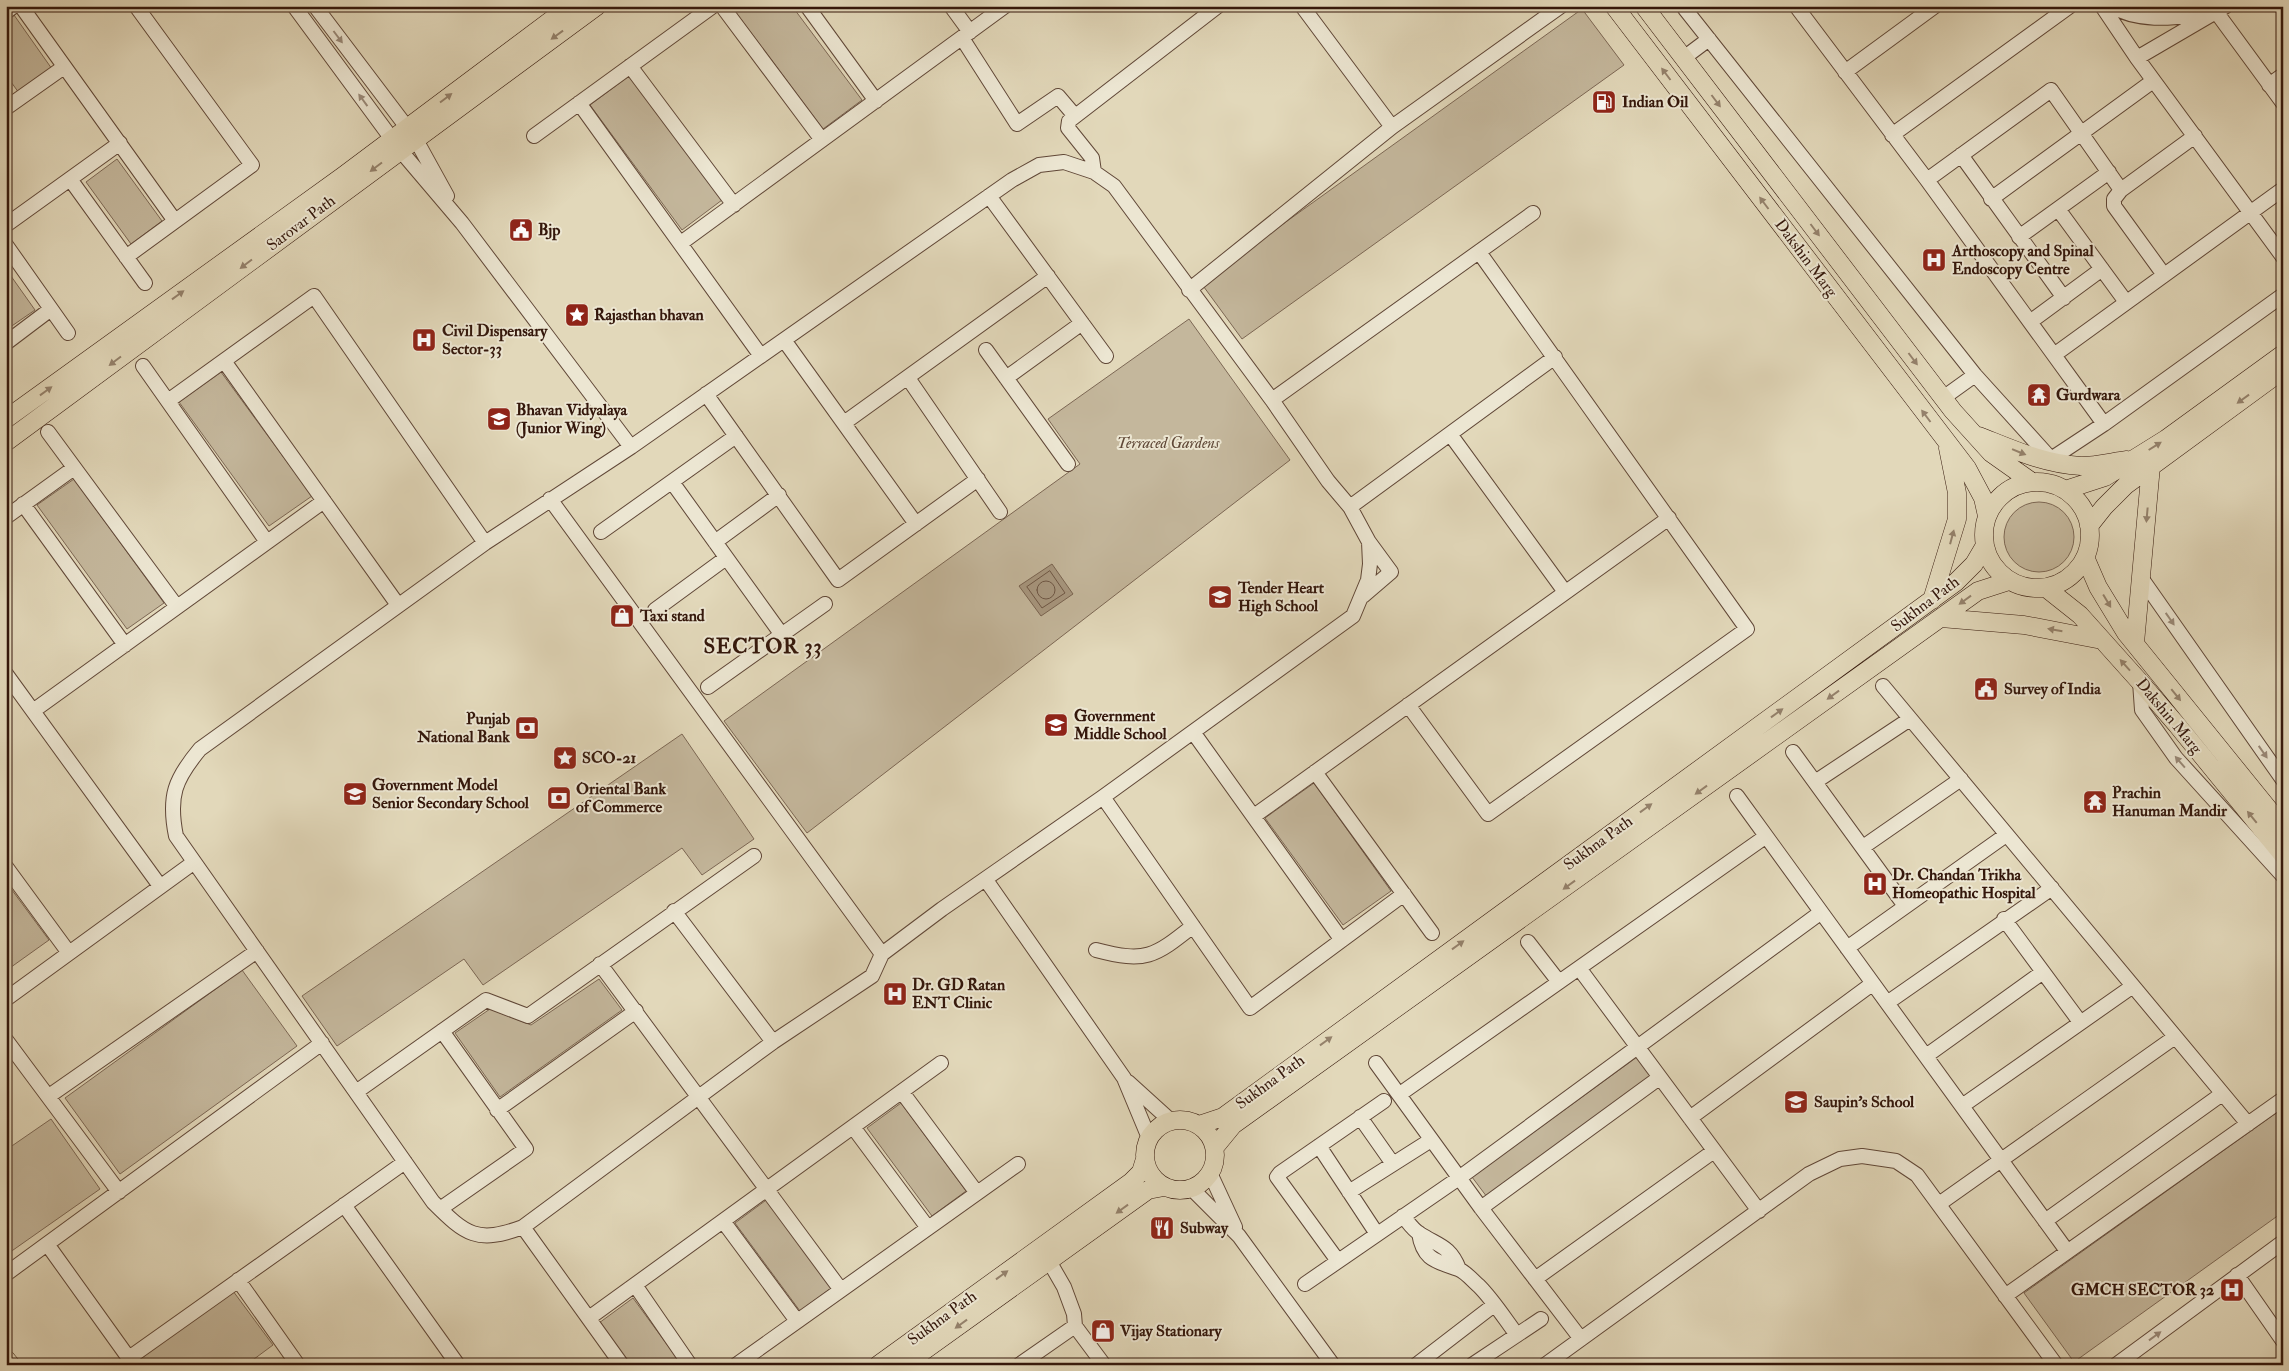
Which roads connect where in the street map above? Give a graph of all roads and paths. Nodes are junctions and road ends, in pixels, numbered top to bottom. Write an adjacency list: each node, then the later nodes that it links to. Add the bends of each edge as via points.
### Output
1 (14, 6): 25 (street)
2 (21, 6): 31 (street)
3 (136, 6): 63 (street, via 252,165)
4 (294, 6): 49 (street, one-way to 4)
5 (315, 6): 42 (street, one-way to 42)
6 (570, 6): 42 (main road, Sarovar Path, one-way to 6)
7 (597, 6): 42 (main road, Sarovar Path, one-way to 42)
8 (713, 6): 30 (street)
9 (722, 6): 47 (street)
10 (807, 6): 36 (street)
11 (951, 6): 26 (street)
12 (1005, 6): 26 (street)
13 (1218, 6): 40 (street)
14 (1302, 6): 41 (street)
15 (1561, 6): 41 (street)
16 (1614, 6): 109 (main road, Dakshin Marg, one-way to 16)
17 (1644, 6): 99 (main road, Dakshin Marg, one-way to 99)
18 (1796, 6): 32 (street)
19 (1935, 6): 32 (street)
20 (2070, 6): 45 (street)
21 (2102, 6): 29 (street)
22 (2112, 6): 24 (street, via 2118,11 2146,17)
23 (1685, 9): 27 (street)
24 (2222, 10): 29 (street); 35 (street)
25 (6, 12)
26 (966, 35): 36 (street); 40 (street, via 1017,124 1058,96)
27 (1709, 39): 28 (street); 95 (street)
28 (1689, 54)
29 (2137, 58): 34 (street)
30 (630, 66): 38 (street); 59 (street)
31 (64, 67): 37 (street); 48 (street)
32 (1845, 72): 45 (street)
33 (2283, 75): 35 (street)
34 (2153, 80): 43 (street); 46 (street)
35 (2269, 85): 39 (street)
36 (876, 101): 47 (street)
37 (8, 102)
38 (579, 103): 44 (street); 67 (street)
39 (2283, 104)
40 (1075, 116): 51 (street, via 1069,121 1068,128 1092,158)
41 (1392, 128): 76 (street)
42 (411, 133): 49 (main road, Sarovar Path); 64 (street)
43 (2080, 133): 50 (street, via 2051,90); 52 (street); 58 (street)
44 (534, 136)
45 (1892, 136): 54 (street)
46 (2194, 136): 56 (street); 61 (street)
47 (822, 140): 59 (street)
48 (120, 143): 53 (street); 63 (street)
49 (396, 145): 64 (street); 102 (main road, Sarovar Path, one-way to 49); 110 (main road, Sarovar Path, one-way to 110)
50 (1961, 156): 54 (street); 58 (street)
51 (1094, 172): 57 (street, via 1064,162 1038,165); 76 (street, via 1114,186)
52 (2109, 172): 56 (street); 60 (street)
53 (70, 179): 65 (street); 70 (street)
54 (1927, 180): 81 (street)
55 (2283, 189): 61 (street)
56 (2121, 190): 73 (street, via 2114,199 2114,206)
57 (989, 196): 74 (street); 84 (street)
58 (1991, 198): 66 (street)
59 (734, 204): 67 (street)
60 (2058, 209): 66 (street); 72 (street)
61 (2251, 212): 71 (street); 73 (street)
62 (1533, 213): 69 (street)
63 (175, 221): 70 (street)
64 (462, 223): 111 (street)
65 (6, 224)
66 (2019, 237): 78 (street)
67 (681, 243): 89 (street)
68 (6, 245): 80 (street)
69 (1479, 252): 91 (street); 100 (street)
70 (126, 257): 75 (street)
71 (2283, 257)
72 (2102, 269): 78 (street); 79 (street)
73 (2164, 275): 79 (street)
74 (1048, 276): 82 (street); 96 (street)
75 (145, 283)
76 (1189, 290): 100 (street)
77 (2283, 295): 104 (street)
78 (2064, 298): 81 (street)
79 (2126, 302): 88 (street)
80 (51, 309): 83 (street); 85 (street)
81 (2030, 322): 88 (street)
82 (1082, 323): 90 (street); 97 (street)
83 (68, 333)
84 (784, 340): 89 (street); 103 (street)
85 (6, 343)
86 (986, 350): 97 (street)
87 (2283, 354): 112 (main road, one-way to 87)
88 (2054, 355): 104 (street)
89 (761, 356): 98 (street)
90 (1106, 356)
91 (1555, 357): 106 (street); 128 (street)
92 (224, 361): 101 (street); 122 (street); 135 (street, via 314,296)
93 (143, 366): 101 (street)
94 (2283, 370): 114 (main road, one-way to 114)
95 (1975, 375): 99 (street); 104 (street, via 2051,459)
96 (908, 378): 103 (street); 116 (street)
97 (1006, 378): 113 (street)
98 (706, 394): 108 (street); 111 (street)
99 (1943, 398): 107 (main road, Dakshin Marg)
100 (1272, 400): 124 (street)
101 (168, 401): 132 (street)
102 (6, 419)
103 (844, 423): 129 (street)
104 (2104, 424)
105 (48, 432): 115 (street)
106 (1450, 434): 124 (street); 142 (street)
107 (1973, 434): 112 (main road, one-way to 112, via 2052,463 2083,466); 118 (main road, Dakshin Marg, via 1991,453)
108 (736, 436): 117 (street); 120 (street)
109 (1946, 441): 126 (main road, Dakshin Marg, via 1967,468 1983,498); 144 (main road, one-way to 109, via 1957,519 1957,492)
110 (6, 442)
111 (631, 447): 121 (street)
112 (2132, 460): 119 (main road, via 2105,477)
113 (1068, 464)
114 (2151, 466): 130 (main road, via 2104,506); 139 (main road, one-way to 139)
115 (74, 468): 123 (street); 147 (street)
116 (978, 479): 125 (street); 129 (street)
117 (672, 482): 131 (street); 133 (street)
118 (2032, 482): 119 (main road); 126 (main road, via 2011,489 1998,498)
119 (2065, 490): 130 (main road, via 2084,510)
120 (778, 495): 129 (street, via 838,580); 133 (street)
121 (550, 499): 135 (street); 195 (street)
122 (324, 501): 132 (street); 146 (street)
123 (24, 504): 127 (street); 153 (street)
124 (1350, 507): 134 (street)
125 (1000, 512)
126 (1987, 516): 136 (main road)
127 (6, 517)
128 (1669, 518): 142 (street); 158 (street, via 1747,629 1739,635 1488,814)
129 (916, 524)
130 (2089, 526): 137 (main road)
131 (601, 532)
132 (267, 542): 147 (street)
133 (715, 542): 138 (street)
134 (1369, 542): 143 (street, via 1368,580); 143 (street, via 1391,572)
135 (485, 543): 146 (street)
136 (1984, 547): 140 (main road, via 1988,557); 144 (main road, Sukhna Path, via 1974,564)
137 (2085, 557): 141 (main road, via 2063,582); 152 (main road, Dakshin Marg, one-way to 152, via 2098,587)
138 (726, 558): 148 (street); 150 (street)
139 (2142, 579): 152 (main road); 165 (street, one-way to 165)
140 (2009, 581): 141 (main road, via 2024,587); 149 (main road, Sukhna Path, one-way to 149, via 1978,591)
141 (2046, 588): 151 (main road, Dakshin Marg, via 2080,615)
142 (1565, 592): 158 (street)
143 (1362, 597): 161 (street, via 1353,616)
144 (1932, 600): 231 (main road, Sukhna Path, one-way to 144, via 1223,1116)
145 (825, 604): 150 (street)
146 (398, 605): 176 (street, via 200,749 182,771 174,791 173,821 176,836)
147 (177, 607): 153 (street)
148 (655, 610)
149 (1940, 618): 151 (main road, one-way to 149, via 2024,624); 236 (main road, Sukhna Path, one-way to 236, via 1233,1125)
150 (782, 635): 157 (street)
151 (2102, 640): 155 (main road, Dakshin Marg, one-way to 151)
152 (2135, 644): 170 (main road, Dakshin Marg, one-way to 170)
153 (125, 645): 159 (street)
154 (6, 674): 159 (street)
155 (2140, 682): 174 (main road, Dakshin Marg, one-way to 155); 178 (street, one-way to 155, via 2176,758 2142,710)
156 (1884, 686): 160 (street)
157 (708, 687)
158 (1408, 705): 163 (street)
159 (33, 711): 180 (street)
160 (1910, 718): 164 (street); 166 (street)
161 (1193, 732): 168 (street); 169 (street)
162 (1793, 752): 166 (street)
163 (1315, 772): 169 (street); 182 (street)
164 (1961, 779): 171 (street); 173 (street)
165 (2283, 780)
166 (1815, 782): 173 (street)
167 (1736, 796): 172 (street)
168 (1103, 797): 179 (street); 187 (street)
169 (1254, 816): 189 (street)
170 (2283, 827)
171 (2006, 835): 181 (street); 183 (street)
172 (1765, 837): 185 (street); 197 (street)
173 (1863, 847): 183 (street)
174 (2283, 855)
175 (754, 856): 184 (street)
176 (193, 862): 180 (street); 193 (street)
177 (6, 867): 194 (street)
178 (2283, 876)
179 (986, 880): 195 (street); 215 (street)
180 (160, 886): 194 (street)
181 (2052, 888): 186 (street); 201 (street)
182 (1404, 894): 188 (street); 189 (street)
183 (1906, 906): 191 (street)
184 (674, 911): 196 (street); 209 (street)
185 (1820, 913): 191 (street); 211 (street)
186 (2004, 919): 198 (street); 203 (street)
187 (1193, 926): 189 (street, via 1250,1008); 192 (street, via 1154,954 1126,958)
188 (1432, 933)
189 (1341, 939)
190 (1528, 942): 199 (street)
191 (1847, 948): 200 (street)
192 (1096, 950)
193 (257, 951): 210 (street); 221 (street)
194 (69, 953): 202 (street)
195 (882, 954): 209 (street, via 872,976)
196 (600, 964): 204 (street); 206 (street, via 528,1016 486,1000)
197 (1579, 968): 199 (street); 211 (street)
198 (2043, 972): 205 (street); 212 (street)
199 (1559, 982): 219 (street)
200 (1872, 984): 203 (street); 228 (street)
201 (2133, 986): 205 (street); 207 (street)
202 (6, 999)
203 (1887, 1003): 212 (street)
204 (636, 1011): 222 (street); 226 (street)
205 (2080, 1022): 225 (street)
206 (442, 1031): 217 (street); 226 (street)
207 (2175, 1037): 220 (street); 239 (street)
208 (6, 1040): 221 (street)
209 (774, 1042): 222 (street)
210 (322, 1043): 217 (street); 248 (street)
211 (1637, 1048): 216 (street); 244 (street)
212 (1926, 1056): 225 (street)
213 (941, 1063): 218 (street)
214 (1376, 1063): 219 (street)
215 (1124, 1078): 229 (street); 233 (street)
216 (1659, 1078): 228 (street); 253 (street)
217 (356, 1092): 240 (street)
218 (902, 1092): 232 (street); 249 (street)
219 (1400, 1094): 234 (street)
220 (2222, 1094): 230 (street); 257 (street)
221 (49, 1096): 248 (street)
222 (699, 1096): 247 (street); 259 (street)
223 (2283, 1099): 230 (street)
224 (1384, 1101): 227 (street)
225 (1962, 1106): 239 (street)
226 (497, 1110): 254 (street, via 526,1149)
227 (1360, 1117): 235 (street); 242 (street)
228 (1690, 1118): 237 (street)
229 (1171, 1121): 231 (main road, via 1184,1120); 233 (main road, via 1158,1127)
230 (2248, 1124): 265 (street)
231 (1199, 1125): 236 (main road, via 1208,1133)
232 (853, 1127): 247 (street); 260 (street)
233 (1149, 1138): 238 (main road)
234 (1431, 1140): 242 (street); 244 (street)
235 (1319, 1146): 250 (street); 267 (street, via 1280,1173 1278,1180)
236 (1215, 1147): 243 (main road, via 1214,1166)
237 (1714, 1151): 255 (street); 270 (street)
238 (1145, 1159): 245 (main road, via 1152,1177); 294 (main road, Sukhna Path, one-way to 238, via 1131,1182 1141,1172)
239 (2001, 1160): 251 (street); 257 (street)
240 (405, 1162): 252 (street); 254 (street)
241 (1018, 1164): 249 (street)
242 (1393, 1164): 250 (street)
243 (1210, 1173): 246 (main road); 262 (street)
244 (1459, 1178): 253 (street); 256 (street)
245 (1164, 1186): 246 (main road, via 1176,1190); 266 (main road, Sukhna Path, one-way to 266, via 1148,1190)
246 (1191, 1188): 262 (street)
247 (768, 1189): 258 (street); 274 (street)
248 (119, 1192): 264 (street)
249 (978, 1192): 260 (street)
250 (1349, 1192): 261 (street)
251 (1938, 1204): 255 (street, via 1917,1175 1896,1161 1862,1156 1840,1159 1809,1174); 275 (street)
252 (344, 1205): 271 (street); 290 (street)
253 (1481, 1208): 270 (street)
254 (440, 1209): 259 (street, via 455,1225 472,1234 505,1233)
255 (1759, 1211): 282 (street)
256 (1403, 1216): 261 (street); 276 (street, via 1419,1233 1421,1246 1429,1256 1440,1264 1459,1269)
257 (2045, 1220): 265 (street)
258 (723, 1221): 273 (street); 279 (street)
259 (522, 1226): 277 (street)
260 (928, 1228): 274 (street)
261 (1377, 1234): 267 (street)
262 (1239, 1236): 297 (street)
263 (2283, 1242): 269 (street)
264 (47, 1244): 268 (street); 286 (street)
265 (2067, 1251): 275 (street)
266 (1049, 1261): 280 (street, via 1064,1287); 295 (main road, Sukhna Path, one-way to 295)
267 (1338, 1261): 272 (street)
268 (6, 1274)
269 (2237, 1275): 283 (street); 302 (street, one-way to 269)
270 (1535, 1279): 282 (street)
271 (238, 1280): 286 (street); 289 (street)
272 (1305, 1284)
273 (635, 1285): 277 (street); 292 (street)
274 (841, 1290): 279 (street)
275 (2005, 1296): 301 (street)
276 (1494, 1305): 281 (street); 285 (street)
277 (589, 1318): 291 (street)
278 (1541, 1319): 281 (street)
279 (797, 1321): 293 (street)
280 (1075, 1326): 287 (street); 296 (street)
281 (1517, 1335): 299 (street)
282 (1581, 1339): 300 (street)
283 (2283, 1341)
284 (6, 1359): 288 (main road)
285 (1431, 1359): 298 (street)
286 (131, 1362)
287 (1025, 1363)
288 (11, 1365)
289 (298, 1365)
290 (458, 1365)
291 (622, 1365)
292 (690, 1365)
293 (736, 1365)
294 (878, 1365)
295 (904, 1365)
296 (1104, 1365)
297 (1333, 1365)
298 (1416, 1365)
299 (1472, 1365)
300 (1545, 1365)
301 (2056, 1365)
302 (2116, 1365)

